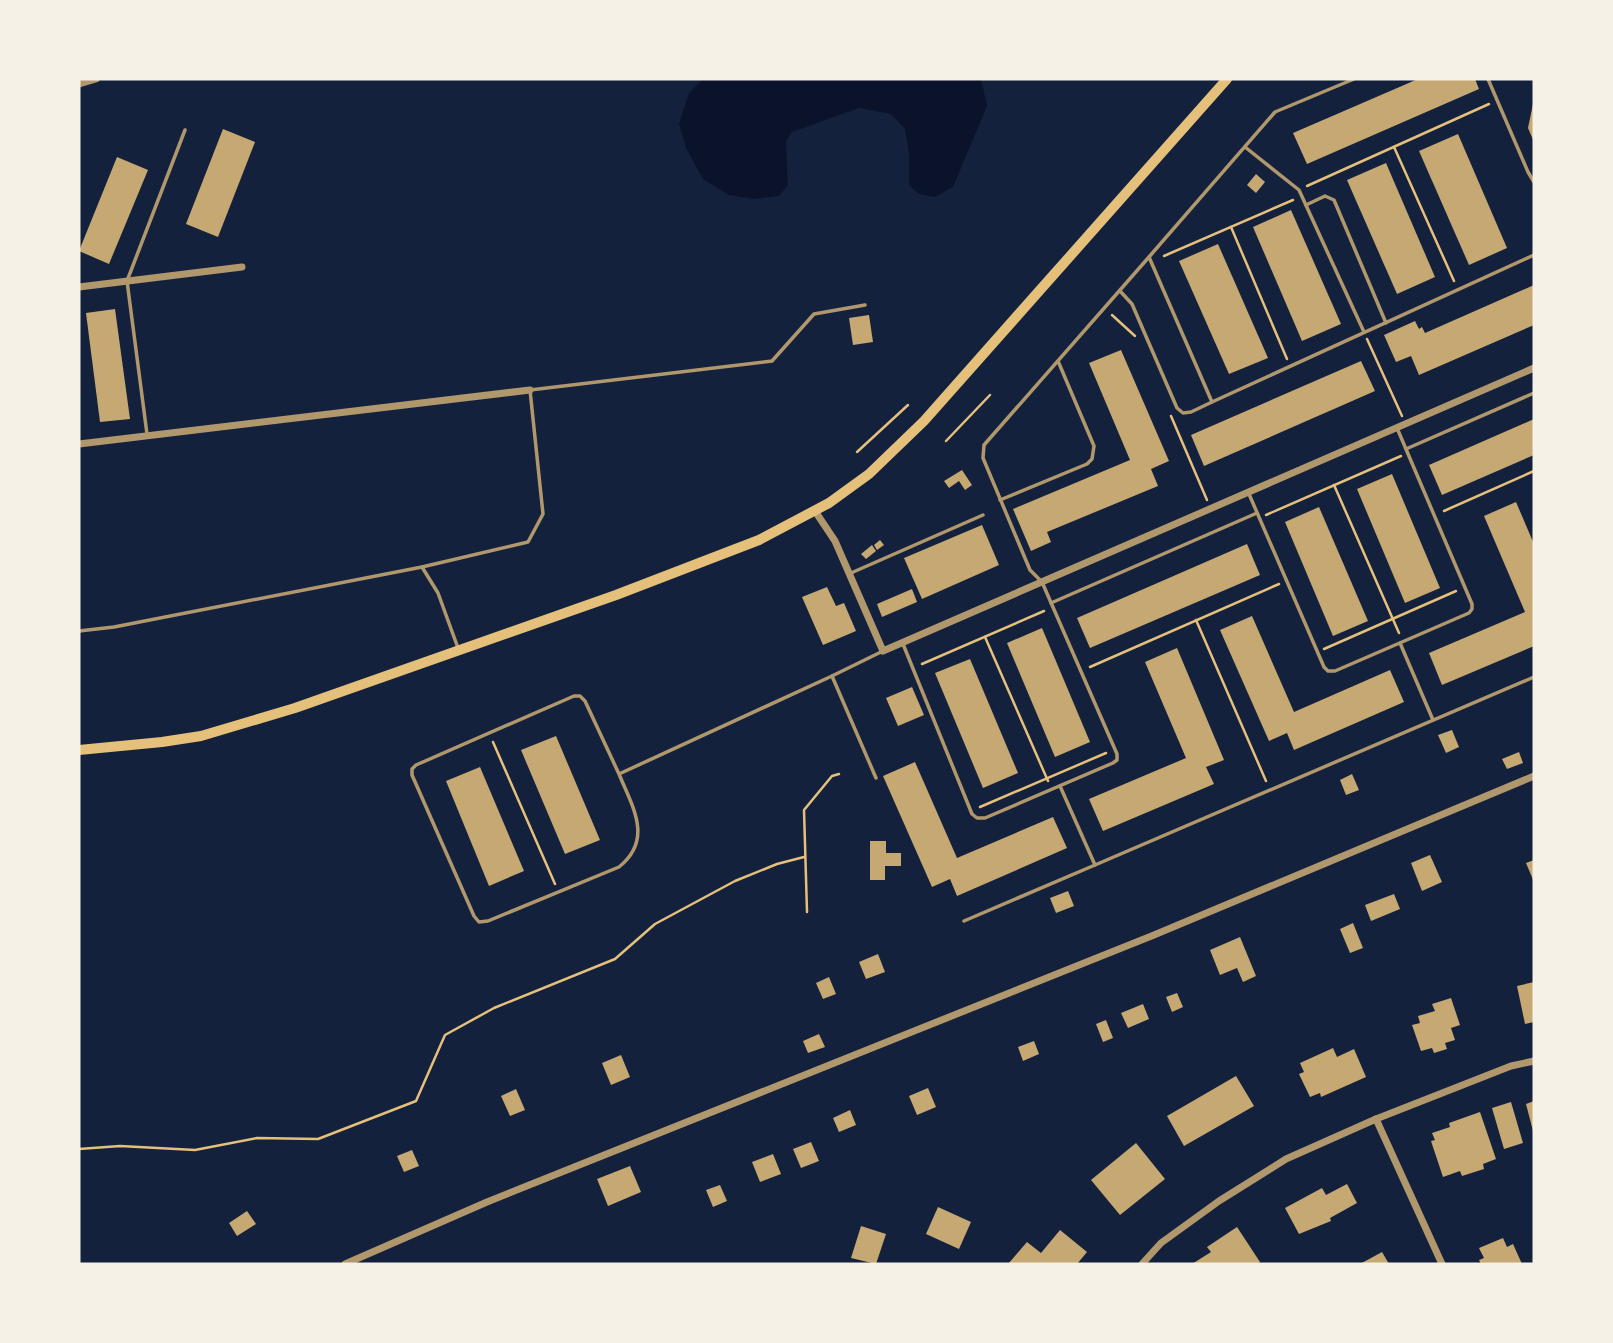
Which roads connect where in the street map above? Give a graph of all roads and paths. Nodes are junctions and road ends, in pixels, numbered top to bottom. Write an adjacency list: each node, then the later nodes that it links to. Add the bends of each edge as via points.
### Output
1 (96, 79): 5 (street)
2 (1227, 79): 43 (main road, via 924,421 869,474)
3 (1354, 79): 8 (lane, via 1275,112)
4 (1488, 79): 6 (lane)
5 (79, 84)
6 (1497, 100): 9 (path); 10 (lane)
7 (185, 130): 17 (lane)
8 (1245, 147): 11 (lane); 15 (lane)
9 (1394, 147): 11 (path); 19 (path)
10 (1534, 182)
11 (1299, 190): 12 (lane); 13 (path, via 1292,200)
12 (1306, 205): 22 (lane, via 1325,196 1334,200); 23 (lane)
13 (1231, 227): 15 (path); 25 (path)
14 (1534, 256): 19 (lane)
15 (1150, 259): 20 (lane); 30 (lane)
16 (242, 267): 17 (street)
17 (127, 281): 18 (street); 34 (lane)
18 (79, 287)
19 (1458, 290): 22 (lane)
20 (1119, 291): 24 (lane); 30 (lane, via 1132,304 1177,408 1191,412)
21 (865, 305): 27 (lane, via 814,314 772,361)
22 (1386, 323): 23 (lane)
23 (1364, 333): 25 (lane); 32 (path)
24 (1058, 361): 42 (lane, via 982,451); 42 (lane, via 1094,446 1092,459)
25 (1291, 366): 30 (lane)
26 (1534, 368): 32 (street)
27 (530, 390): 34 (street); 47 (lane, via 543,514 528,542)
28 (1534, 393): 37 (lane)
29 (990, 395): 35 (path)
30 (1212, 402)
31 (908, 405): 38 (path)
32 (1406, 424): 33 (street)
33 (1396, 428): 37 (lane); 41 (street)
34 (148, 436): 36 (street)
35 (946, 441)
36 (79, 444)
37 (1407, 451): 40 (path); 45 (lane)
38 (857, 452)
39 (1534, 471): 45 (path)
40 (1335, 485): 46 (path); 53 (path)
41 (1248, 492): 46 (lane); 50 (street)
42 (1000, 499): 50 (lane, via 1030,570)
43 (815, 511): 48 (street); 59 (main road, via 746,545)
44 (984, 515): 48 (lane)
45 (1434, 515): 51 (lane)
46 (1258, 516): 49 (lane); 52 (lane)
47 (422, 567): 55 (lane); 59 (lane, via 439,593)
48 (849, 573): 60 (street)
49 (1286, 580): 54 (path); 61 (lane)
50 (1042, 582): 52 (lane); 57 (street)
51 (1465, 587): 53 (path); 58 (lane, via 1472,604 1469,612)
52 (1052, 605): 56 (path); 63 (lane)
53 (1393, 619): 58 (path); 61 (path)
54 (1196, 620): 63 (path); 77 (path)
55 (79, 631)
56 (985, 637): 62 (path); 74 (path)
57 (902, 642): 60 (street); 62 (lane)
58 (1401, 642): 61 (lane, via 1335,671 1324,667); 66 (lane)
59 (458, 650): 69 (main road, via 201,736)
60 (883, 651): 64 (lane)
61 (1317, 652)
62 (912, 668): 78 (lane)
63 (1080, 671): 68 (lane)
64 (832, 677): 70 (lane); 73 (lane)
65 (1534, 677): 66 (lane)
66 (1433, 720): 77 (lane)
67 (489, 733): 70 (lane, via 580,696); 81 (path); 81 (lane, via 416,765 412,775 479,922)
68 (1115, 749): 74 (path); 75 (lane, via 1117,760 1113,763)
69 (79, 750)
70 (619, 774): 81 (lane, via 638,821 636,848 619,867)
71 (839, 774): 79 (path, via 832,776 804,810)
72 (1534, 776): 87 (street)
73 (876, 778)
74 (1047, 779): 76 (path); 78 (path)
75 (1060, 786): 76 (lane); 80 (lane)
76 (1052, 790): 78 (lane, via 985,818 977,818)
77 (1270, 790): 80 (lane)
78 (971, 811)
79 (804, 857): 82 (path); 86 (path, via 735,881 655,924 615,958 494,1008 445,1035 416,1101 318,1139 257,1139 195,1150)
80 (1095, 865): 83 (lane)
81 (558, 892)
82 (807, 912)
83 (964, 921)
84 (1534, 1060): 85 (street)
85 (1376, 1119): 88 (street, via 1286,1158 1161,1243); 89 (street)
86 (79, 1149)
87 (345, 1264)
88 (1142, 1264)
89 (1442, 1264)

